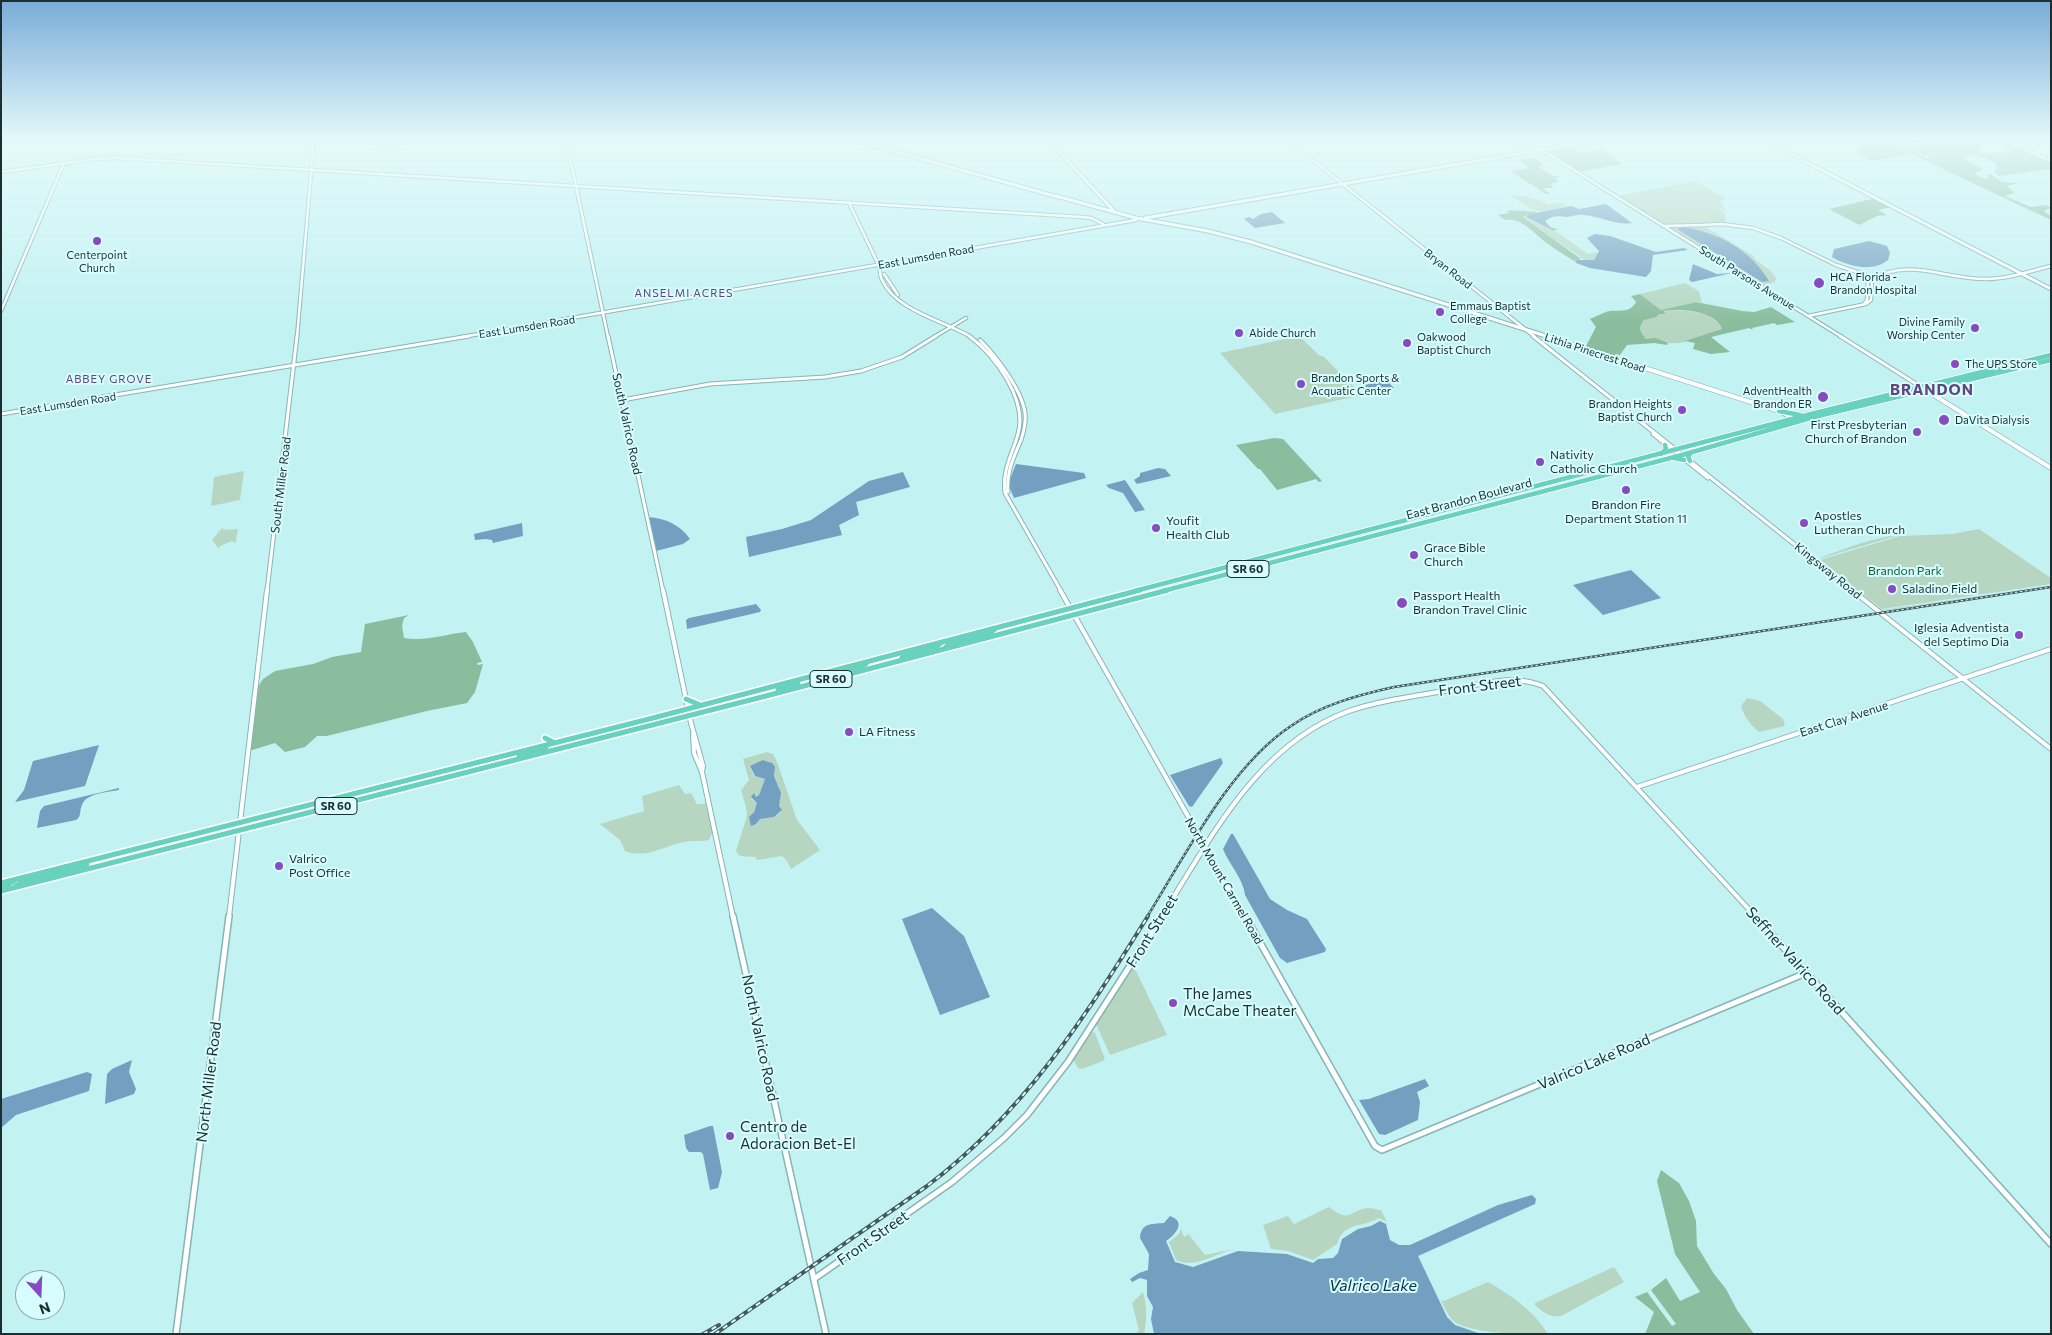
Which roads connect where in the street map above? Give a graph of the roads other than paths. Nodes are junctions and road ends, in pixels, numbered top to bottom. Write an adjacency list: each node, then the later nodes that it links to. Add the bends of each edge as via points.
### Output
1 (48, 201): 41 (street)
2 (309, 201): 55 (street, South Miller Road)
3 (579, 201): 42 (street, South Valrico Road)
4 (822, 201): 14 (street)
5 (1074, 201): 20 (main road, Lithia Pinecrest Road)
6 (1076, 201): 17 (main road, Lithia Pinecrest Road)
7 (1105, 201): 15 (main road)
8 (1227, 201): 16 (main road, East Lumsden Road)
9 (1239, 201): 19 (main road, East Lumsden Road)
10 (1364, 201): 44 (street, Bryan Road)
11 (1624, 201): 27 (street, South Parsons Avenue)
12 (1882, 201): 32 (main road)
13 (1886, 201): 33 (main road)
14 (849, 203): 25 (street, via 1084,217); 35 (street)
15 (1107, 204): 17 (main road); 18 (main road)
16 (1200, 206): 19 (main road); 23 (main road, East Lumsden Road)
17 (1104, 209): 18 (main road, Lithia Pinecrest Road)
18 (1115, 212): 22 (main road, Lithia Pinecrest Road)
19 (1183, 212): 21 (main road, East Lumsden Road)
20 (1123, 216): 22 (main road, Lithia Pinecrest Road); 24 (main road)
21 (1152, 217): 23 (main road, East Lumsden Road); 26 (main road, via 1151,220)
22 (1134, 218): 23 (main road, East Lumsden Road); 23 (main road); 24 (street, East Lumsden Road); 28 (street, East Lumsden Road); 29 (main road, Lithia Pinecrest Road)
23 (1142, 218): 26 (main road, Lithia Pinecrest Road)
24 (1123, 220): 25 (street, East Lumsden Road)
25 (1103, 224): 28 (street, East Lumsden Road)
26 (1166, 224): 30 (main road, Lithia Pinecrest Road)
27 (1663, 226): 37 (street, via 1746,227 1779,237 1833,263); 43 (street, South Parsons Avenue)
28 (1051, 235): 35 (street, East Lumsden Road)
29 (1246, 242): 30 (main road); 31 (main road, Lithia Pinecrest Road)
30 (1251, 242): 31 (main road, Lithia Pinecrest Road)
31 (1276, 251): 45 (main road, Lithia Pinecrest Road)
32 (1977, 251): 33 (main road); 36 (main road)
33 (2005, 263): 36 (main road)
34 (2051, 264): 36 (street)
35 (879, 265): 42 (street, East Lumsden Road); 46 (street, via 885,283 900,301 916,312)
36 (2019, 272): 37 (street, via 1992,279 1915,268); 38 (main road)
37 (1872, 277): 39 (street)
38 (2051, 288)
39 (1869, 289): 40 (street)
40 (1864, 304): 43 (street)
41 (1, 311)
42 (603, 314): 55 (street, East Lumsden Road); 61 (street, South Valrico Road)
43 (1809, 317): 50 (street, South Parsons Avenue)
44 (1514, 322): 45 (main road, via 1514,325); 47 (street, Bryan Road)
45 (1506, 325): 47 (main road, Lithia Pinecrest Road)
46 (952, 327): 61 (street, via 898,361 863,373 818,379 732,382); 79 (street, via 972,334 987,347 1024,410 1024,431 1007,479)
47 (1527, 332): 48 (main road, Lithia Pinecrest Road); 49 (street, Bryan Road)
48 (1544, 337): 49 (main road); 62 (main road, Lithia Pinecrest Road)
49 (1538, 341): 66 (street, Bryan Road)
50 (1854, 345): 51 (street, South Parsons Avenue)
51 (1866, 352): 59 (street, South Parsons Avenue)
52 (2051, 355): 54 (highway, SR 60)
53 (2051, 360): 57 (highway, SR 60)
54 (2011, 365): 56 (highway, SR 60); 57 (highway, via 2013,367)
55 (296, 366): 63 (street, East Lumsden Road); 114 (street, South Miller Road, via 246,758)
56 (1997, 369): 58 (highway); 59 (highway, SR 60)
57 (2002, 372): 58 (highway, SR 60)
58 (1990, 375): 60 (highway, SR 60)
59 (1921, 387): 60 (main road); 64 (highway, East Brandon Boulevard / SR 60)
60 (1926, 390): 65 (highway, East Brandon Boulevard / SR 60); 73 (main road)
61 (622, 400): 102 (street, South Valrico Road)
62 (1779, 412): 64 (highway); 65 (main road, Lithia Pinecrest Road)
63 (1, 414)
64 (1803, 416): 65 (highway, East Brandon Boulevard / SR 60)
65 (1795, 420): 68 (highway, East Brandon Boulevard / SR 60); 69 (highway, East Brandon Boulevard / SR 60)
66 (1641, 422): 67 (street); 69 (street, Bryan Road)
67 (1665, 445): 69 (street); 70 (highway, via 1666,449)
68 (1692, 452): 69 (highway, East Brandon Boulevard / SR 60); 72 (highway)
69 (1677, 453): 70 (highway, East Brandon Boulevard / SR 60); 71 (highway, East Brandon Boulevard / SR 60); 72 (street, Kingsway Road)
70 (1661, 454): 75 (highway, East Brandon Boulevard / SR 60)
71 (1671, 457): 72 (highway); 76 (highway, East Brandon Boulevard / SR 60)
72 (1687, 461): 98 (street, Kingsway Road)
73 (2051, 468)
74 (1612, 469): 76 (highway)
75 (1570, 477): 77 (highway, East Brandon Boulevard / SR 60); 78 (highway, via 1545,486)
76 (1585, 479): 78 (highway, East Brandon Boulevard / SR 60)
77 (1540, 484): 80 (highway, via 1538,488 1514,494); 81 (highway, East Brandon Boulevard / SR 60)
78 (1546, 489): 80 (highway, East Brandon Boulevard / SR 60)
79 (1008, 495): 89 (street, North Mount Carmel Road)
80 (1511, 498): 83 (highway, East Brandon Boulevard / SR 60)
81 (1412, 518): 82 (highway, East Brandon Boulevard / SR 60); 83 (highway, via 1380,530)
82 (1374, 528): 84 (highway, East Brandon Boulevard / SR 60); 85 (highway)
83 (1380, 533): 85 (highway, East Brandon Boulevard / SR 60)
84 (1333, 539): 86 (highway, via 1240,566); 87 (highway, East Brandon Boulevard / SR 60)
85 (1335, 545): 86 (highway, East Brandon Boulevard / SR 60)
86 (1235, 572): 88 (highway, East Brandon Boulevard / SR 60)
87 (1198, 574): 88 (highway, via 1195,579 1170,585); 89 (highway, East Brandon Boulevard / SR 60)
88 (1160, 592): 90 (highway, East Brandon Boulevard / SR 60)
89 (1071, 608): 90 (street, North Mount Carmel Road); 91 (highway, SR 60)
90 (1075, 615): 93 (highway, SR 60); 116 (street, North Mount Carmel Road)
91 (997, 627): 92 (highway, SR 60); 93 (highway, via 990,633 949,644)
92 (942, 642): 95 (highway, SR 60); 96 (highway, via 938,647)
93 (944, 649): 96 (highway, SR 60)
94 (2051, 649): 98 (street, East Clay Avenue)
95 (873, 660): 97 (highway, SR 60); 99 (highway, via 860,668 826,677)
96 (895, 662): 99 (highway, SR 60)
97 (820, 674): 101 (highway, via 814,680); 103 (highway, SR 60)
98 (1964, 679): 109 (street, Kingsway Road); 111 (street, East Clay Avenue)
99 (822, 682): 101 (highway, SR 60)
100 (1536, 682): 111 (street, Seffner Valrico Road); 116 (street, Front Street, via 1510,681 1396,698 1332,718 1296,739 1268,762 1246,787)
101 (766, 696): 105 (highway, SR 60)
102 (686, 699): 103 (highway); 104 (street, South Valrico Road)
103 (703, 705): 104 (highway, SR 60)
104 (688, 709): 105 (street, North Valrico Road); 107 (highway, SR 60)
105 (690, 716): 110 (highway, SR 60); 125 (street, North Valrico Road, via 692,739)
106 (545, 738): 107 (highway)
107 (555, 743): 112 (highway, SR 60)
108 (546, 749): 110 (highway)
109 (2051, 749)
110 (510, 762): 113 (highway, SR 60)
111 (1637, 787): 122 (street, Seffner Valrico Road)
112 (376, 788): 113 (highway); 114 (highway, SR 60)
113 (375, 796): 115 (highway, SR 60)
114 (241, 822): 115 (street, South Miller Road); 117 (highway, SR 60)
115 (240, 831): 120 (highway, SR 60); 126 (street, North Miller Road)
116 (1205, 846): 123 (street, North Mount Carmel Road, via 1375,1146); 125 (street, Front Street, via 1060,1074 1027,1115 960,1176)
117 (101, 858): 118 (highway, SR 60); 120 (highway, via 21,882)
118 (14, 880): 119 (highway, SR 60); 121 (highway)
119 (1, 883)
120 (13, 888): 121 (highway, SR 60)
121 (1, 890)
122 (1806, 973): 123 (street, Valrico Lake Road); 124 (street, Seffner Valrico Road)
123 (1382, 1150)
124 (2051, 1244)
125 (814, 1280): 127 (street, North Valrico Road)
126 (176, 1334)
127 (826, 1334)

